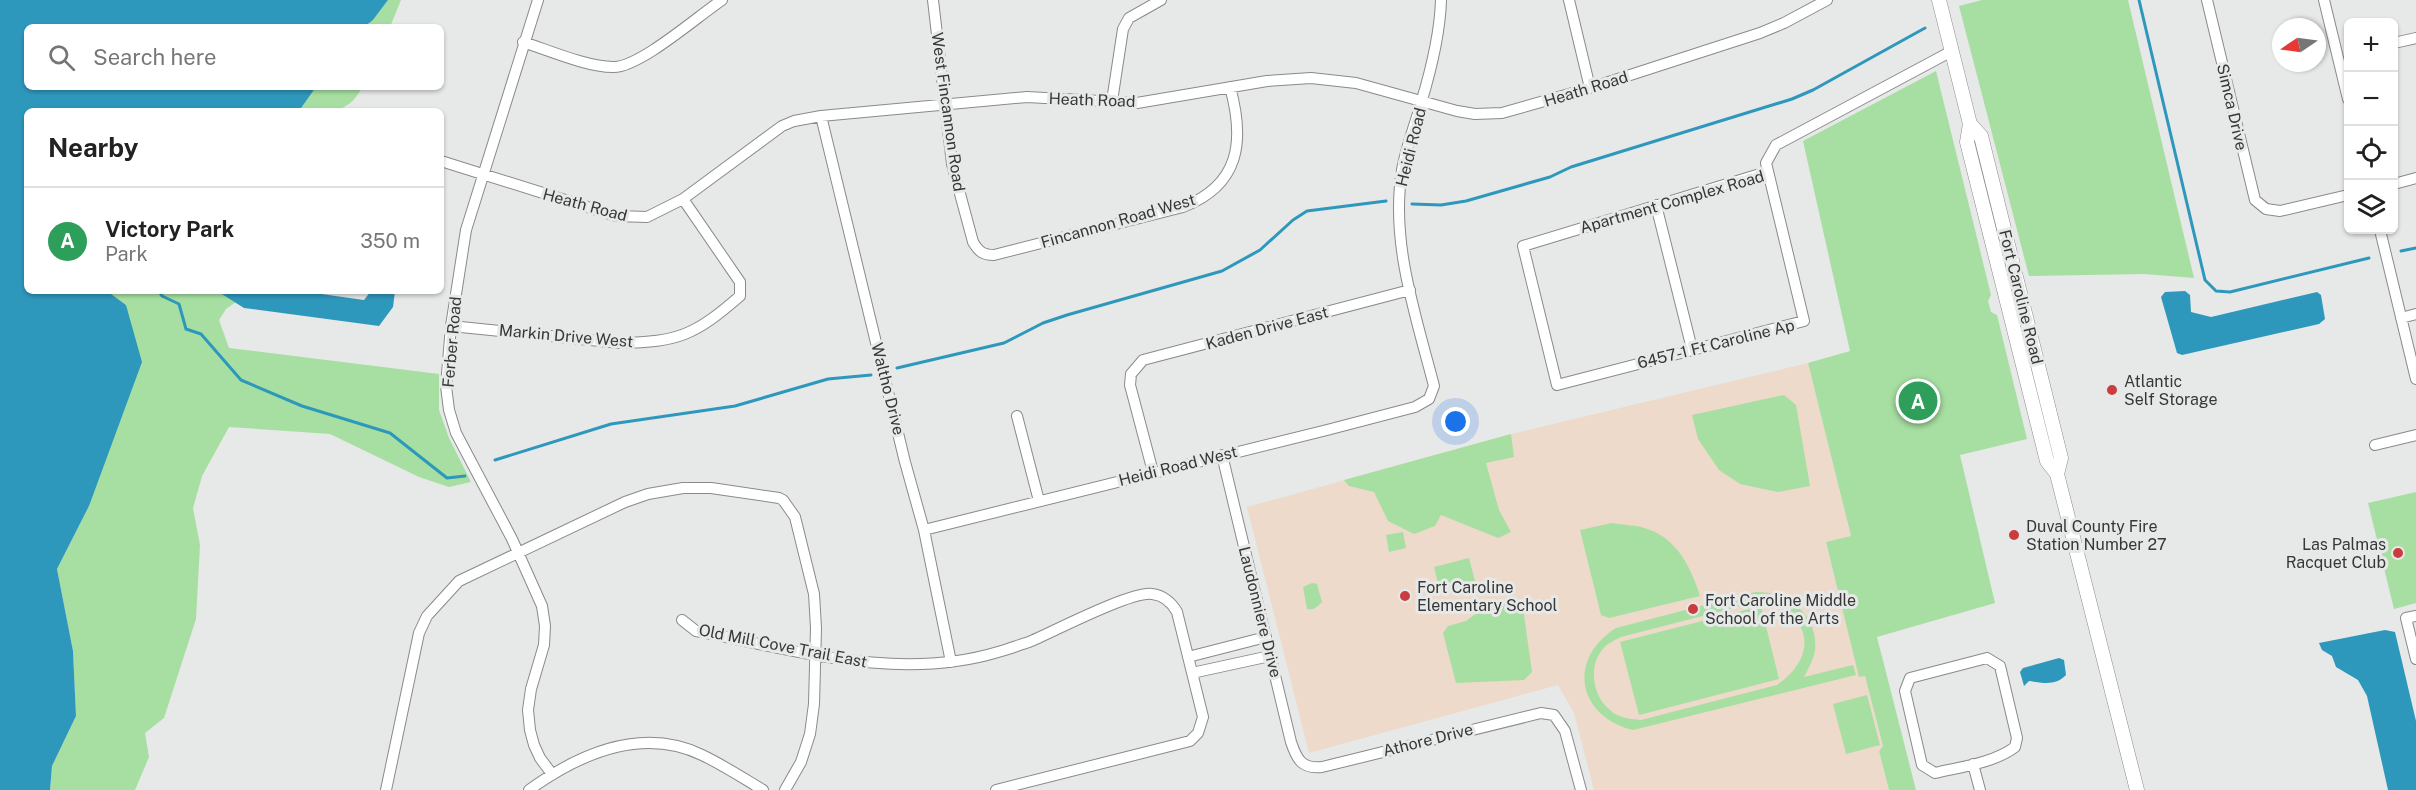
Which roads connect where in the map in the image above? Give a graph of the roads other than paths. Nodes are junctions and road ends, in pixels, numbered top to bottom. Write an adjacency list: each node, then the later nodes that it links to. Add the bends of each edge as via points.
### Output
1 (538, 0): 12 (street, Ferber Road)
2 (722, 0): 12 (street, via 638,60 619,67 601,66)
3 (933, 0): 21 (street, West Fincannon Road)
4 (1161, 0): 19 (street, via 1129,18 1123,29)
5 (1441, 0): 20 (street, Heidi Road, via 1439,28)
6 (1569, 0): 18 (street)
7 (1827, 0): 18 (street, Heath Road, via 1760,33)
8 (1939, 0): 14 (street, Fort Caroline Road)
9 (2207, 0): 28 (street, Simca Drive, via 2255,200 2266,209 2280,211)
10 (2324, 0): 15 (street)
11 (2416, 38): 13 (street)
12 (523, 42): 24 (street, Ferber Road)
13 (2398, 42)
14 (1952, 51): 25 (street, Apartment Complex Road, via 1776,145 1766,163); 68 (street, Fort Caroline Road, via 1970,124 1981,136 2061,459 2057,474)
15 (2343, 55): 16 (street)
16 (2345, 72)
17 (1230, 87): 19 (street, Heath Road, via 1137,103); 20 (street, Heath Road, via 1311,78 1356,83); 32 (street, Fincannon Road West, via 1238,123 1236,152 1222,181 1199,200)
18 (1590, 88): 20 (street, Heath Road, via 1502,113 1475,114)
19 (1112, 101): 21 (street, Heath Road, via 1027,97)
20 (1422, 101): 33 (street, Heidi Road, via 1405,156 1399,196 1399,229)
21 (945, 103): 22 (street, Heath Road); 32 (street, West Fincannon Road, via 961,201 973,242)
22 (821, 116): 29 (street, Heath Road, via 782,126); 47 (street, Waltho Drive)
23 (444, 162): 24 (street, Heath Road)
24 (483, 174): 29 (street, Heath Road, via 577,205 633,218 657,214); 37 (street, Ferber Road, via 460,259)
25 (1769, 177): 30 (street, Apartment Complex Road, via 1760,174); 38 (street, 6457-1 Ft Caroline Ap, via 1804,321)
26 (2416, 178): 27 (street)
27 (2398, 183)
28 (2344, 196)
29 (683, 199): 37 (street, Markin Drive West, via 737,276 741,288 740,296 706,324 663,341 620,343)
30 (1656, 205): 34 (street, Apartment Complex Road, via 1523,246); 38 (street)
31 (2381, 234): 36 (street)
32 (984, 255)
33 (1410, 290): 40 (street, Heidi Road, via 1434,386); 45 (street, Kaden Drive East, via 1143,360 1131,374 1130,385)
34 (1539, 313): 38 (street, 6457-1 Ft Caroline Ap, via 1557,385)
35 (2416, 314): 36 (street)
36 (2401, 318): 39 (street)
37 (452, 326): 48 (street, Ferber Road, via 446,386 449,410 456,433)
38 (1692, 350)
39 (2416, 379)
40 (1429, 399): 44 (street, Heidi Road West, via 1415,407)
41 (1017, 416): 46 (street)
42 (2416, 435): 43 (street)
43 (2375, 445)
44 (1222, 455): 45 (street, Heidi Road West); 51 (street, Laudonniere Drive)
45 (1153, 472): 46 (street, Heidi Road West)
46 (1039, 501): 47 (street, Heidi Road West)
47 (924, 530): 56 (street, Waltho Drive)
48 (517, 553): 52 (street, via 625,502 663,491 711,488 783,500 795,517 814,594); 60 (street, Ferber Road, via 542,606 544,645 528,710 534,745); 61 (street, via 459,581 427,616 419,633)
49 (2416, 616): 55 (street, via 2406,618)
50 (682, 620): 52 (street, Old Mill Cove Trail East, via 696,631)
51 (1266, 637): 53 (street, Laudonniere Drive); 54 (street)
52 (815, 654): 56 (street, Old Mill Cove Trail East, via 861,663); 64 (street, via 810,734 801,762)
53 (1270, 656): 57 (street); 59 (street, Laudonniere Drive, via 1291,742)
54 (1188, 657): 56 (street, Old Mill Cove Trail East, via 1172,604 1146,594 1029,642); 57 (street)
55 (2416, 659)
56 (951, 662)
57 (1192, 673): 65 (street, via 1203,717 1198,734 1190,741)
58 (1973, 764): 58 (street, via 1935,772 1922,765 1905,691 1910,678 1987,658 2000,666 2017,738 2009,752); 67 (street)
59 (1303, 766): 66 (street, Athore Drive, via 1322,767 1541,713 1554,715 1565,730)
60 (552, 774): 62 (street); 63 (street, via 598,752 648,742 702,754)
61 (387, 790)
62 (529, 790)
63 (763, 790)
64 (785, 790)
65 (996, 790)
66 (1581, 790)
67 (1980, 790)
68 (2137, 790)

